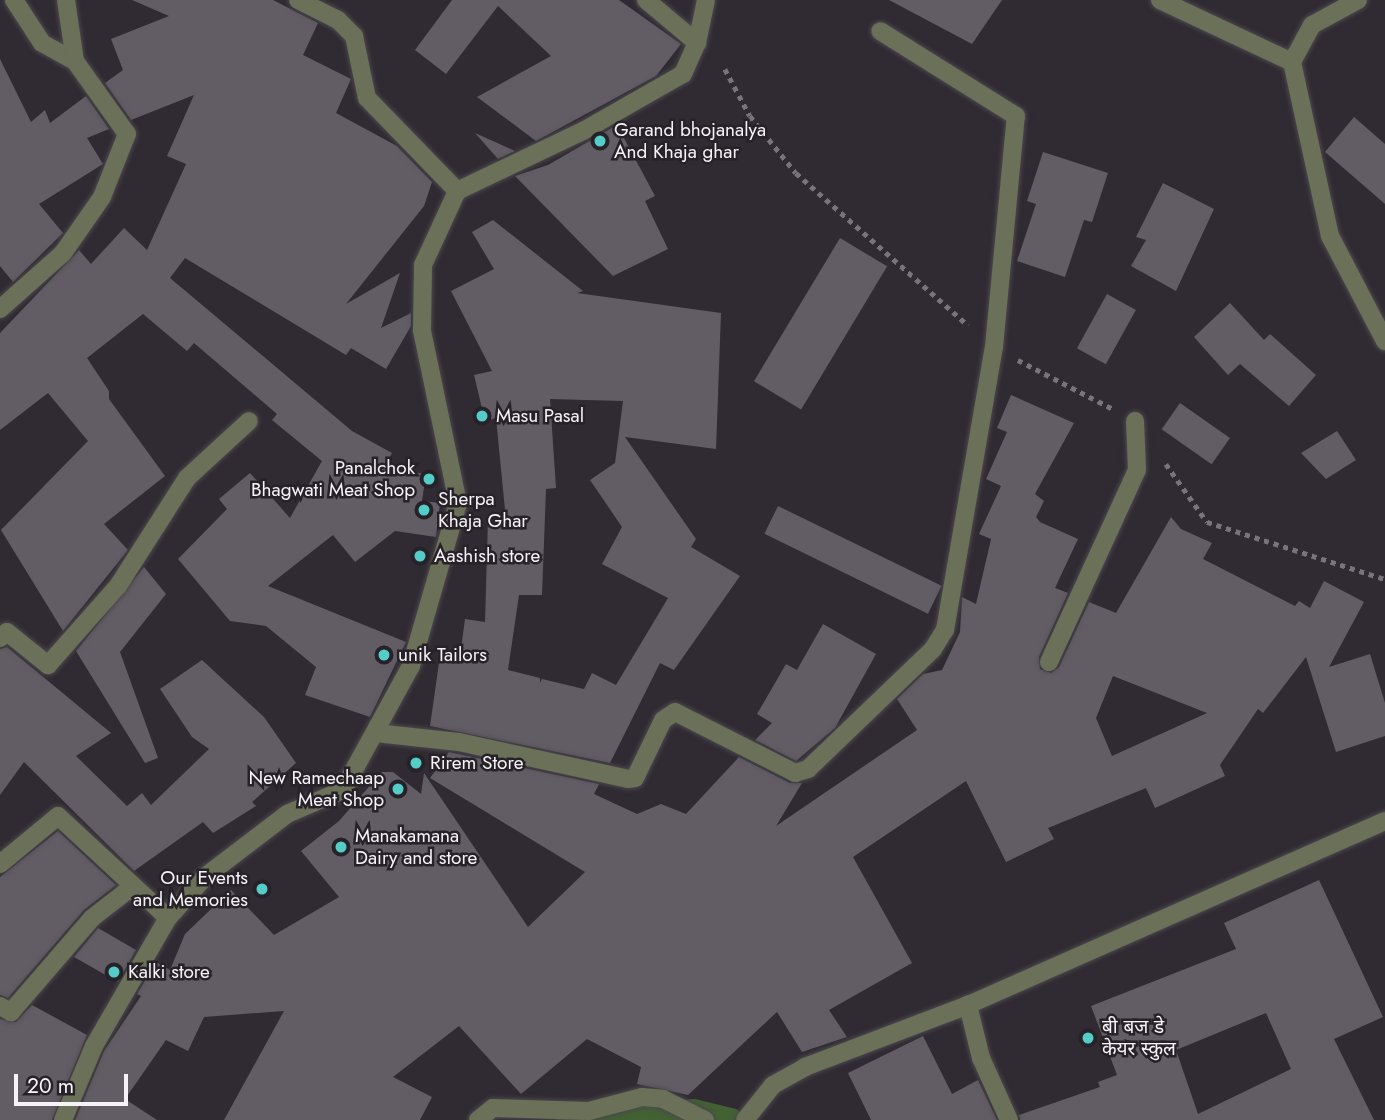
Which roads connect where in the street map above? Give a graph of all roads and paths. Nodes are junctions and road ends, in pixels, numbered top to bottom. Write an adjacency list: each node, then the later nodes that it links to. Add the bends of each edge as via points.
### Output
1 (13, 0): 10 (street, via 42,43)
2 (66, 0): 10 (street)
3 (298, 0): 13 (street, via 338,20 354,36 367,98)
4 (646, 0): 9 (street)
5 (706, 0): 9 (street)
6 (1160, 0): 11 (street)
7 (1358, 0): 11 (street, via 1312,24)
8 (880, 31): 16 (street, via 1016,116)
9 (697, 43): 13 (street, via 683,74 583,131)
10 (75, 61): 14 (street, via 127,134 102,197 63,253)
11 (1292, 62): 15 (street, via 1330,236)
12 (725, 69): 16 (path, via 750,116 796,173)
13 (457, 191): 22 (street, via 423,265 422,330 458,503 411,666)
14 (0, 310)
15 (1385, 341)
16 (994, 348): 18 (path); 22 (street, via 945,630 933,649 808,769 780,770 675,712 663,720 635,778 617,780 459,742)
17 (249, 421): 20 (street, via 187,478 118,586 48,665 7,632)
18 (1135, 421): 19 (path, via 1207,522); 21 (street, via 1137,470)
19 (1385, 579)
20 (0, 638)
21 (1049, 662)
22 (376, 733): 26 (street, via 343,790 287,814 206,876)
23 (1385, 821): 27 (street)
24 (0, 864): 25 (street, via 58,816)
25 (132, 887): 26 (street); 28 (street, via 92,918 11,1012)
26 (168, 918): 29 (street, via 94,1046)
27 (968, 1005): 32 (street, via 805,1068 773,1085); 33 (street, via 981,1058)
28 (0, 1006)
29 (63, 1120)
30 (478, 1120): 31 (street, via 493,1108 589,1111 642,1097 663,1099)
31 (705, 1120)
32 (745, 1120)
33 (1009, 1120)

